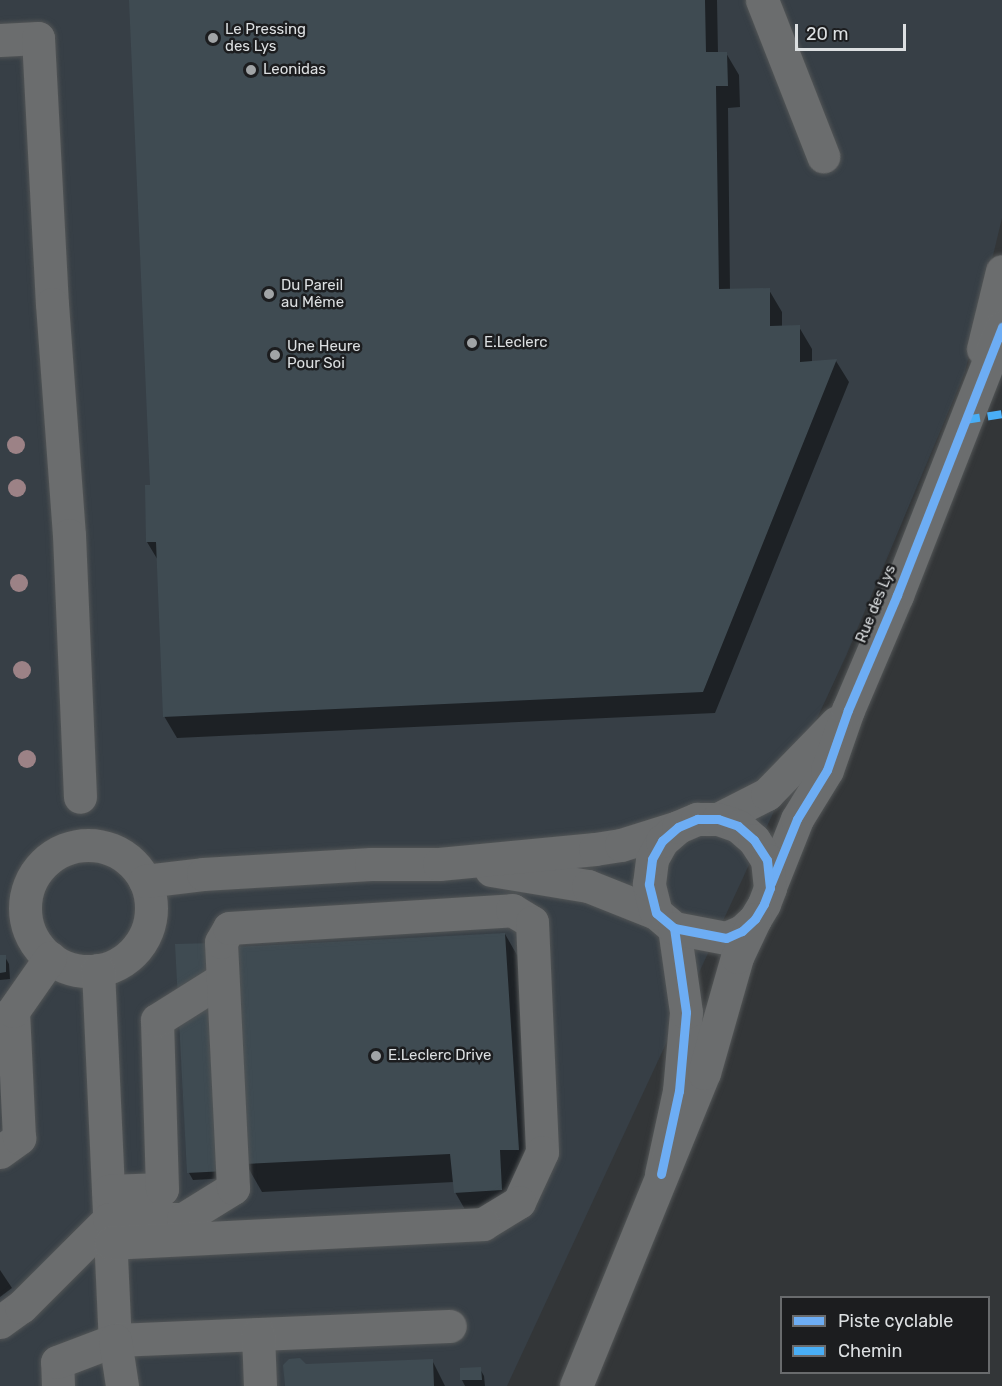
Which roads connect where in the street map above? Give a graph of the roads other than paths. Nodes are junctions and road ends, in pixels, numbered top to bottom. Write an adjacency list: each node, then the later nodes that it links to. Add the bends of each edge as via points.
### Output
1 (762, 0): 3 (street)
2 (0, 40): 8 (street, via 38,38 69,536)
3 (823, 156)
4 (1002, 271): 6 (street)
5 (1002, 327): 6 (street, Rue des Lys)
6 (965, 420): 7 (street, Rue des Lys)
7 (848, 710): 9 (street, Rue des Lys, via 767,794); 13 (street, Rue des Lys, via 827,770 797,819)
8 (80, 797)
9 (718, 819): 10 (street, via 697,819); 13 (street, via 738,826 754,840 768,860)
10 (678, 827): 11 (street, via 621,845); 16 (street, via 662,842 652,860 649,884)
11 (439, 864): 12 (street, via 371,864); 16 (street, via 588,886)
12 (145, 881): 14 (street, via 126,857 89,844 49,857); 18 (street, via 152,906 143,940 125,959)
13 (770, 888): 15 (street)
14 (14, 904): 17 (street)
15 (755, 919): 16 (street, via 726,938); 21 (street, via 737,957 704,1073)
16 (665, 920): 21 (street, via 686,1012 678,1091)
17 (50, 958): 18 (street, via 79,970); 20 (street, via 13,1011 19,1138)
18 (98, 970): 22 (street)
19 (222, 979): 22 (street, via 157,1020 162,1189); 22 (street, via 233,1188 183,1219); 22 (street, via 221,942 229,928 512,910 532,922 543,1152 519,1202 483,1224)
20 (0, 1152)
21 (661, 1174): 30 (street)
22 (109, 1218): 23 (street, via 21,1307); 26 (street)
23 (0, 1322)
24 (450, 1326): 25 (street)
25 (258, 1334): 26 (street); 29 (street)
26 (115, 1340): 27 (street, via 57,1362); 28 (street)
27 (58, 1386)
28 (122, 1386)
29 (260, 1386)
30 (576, 1386)

